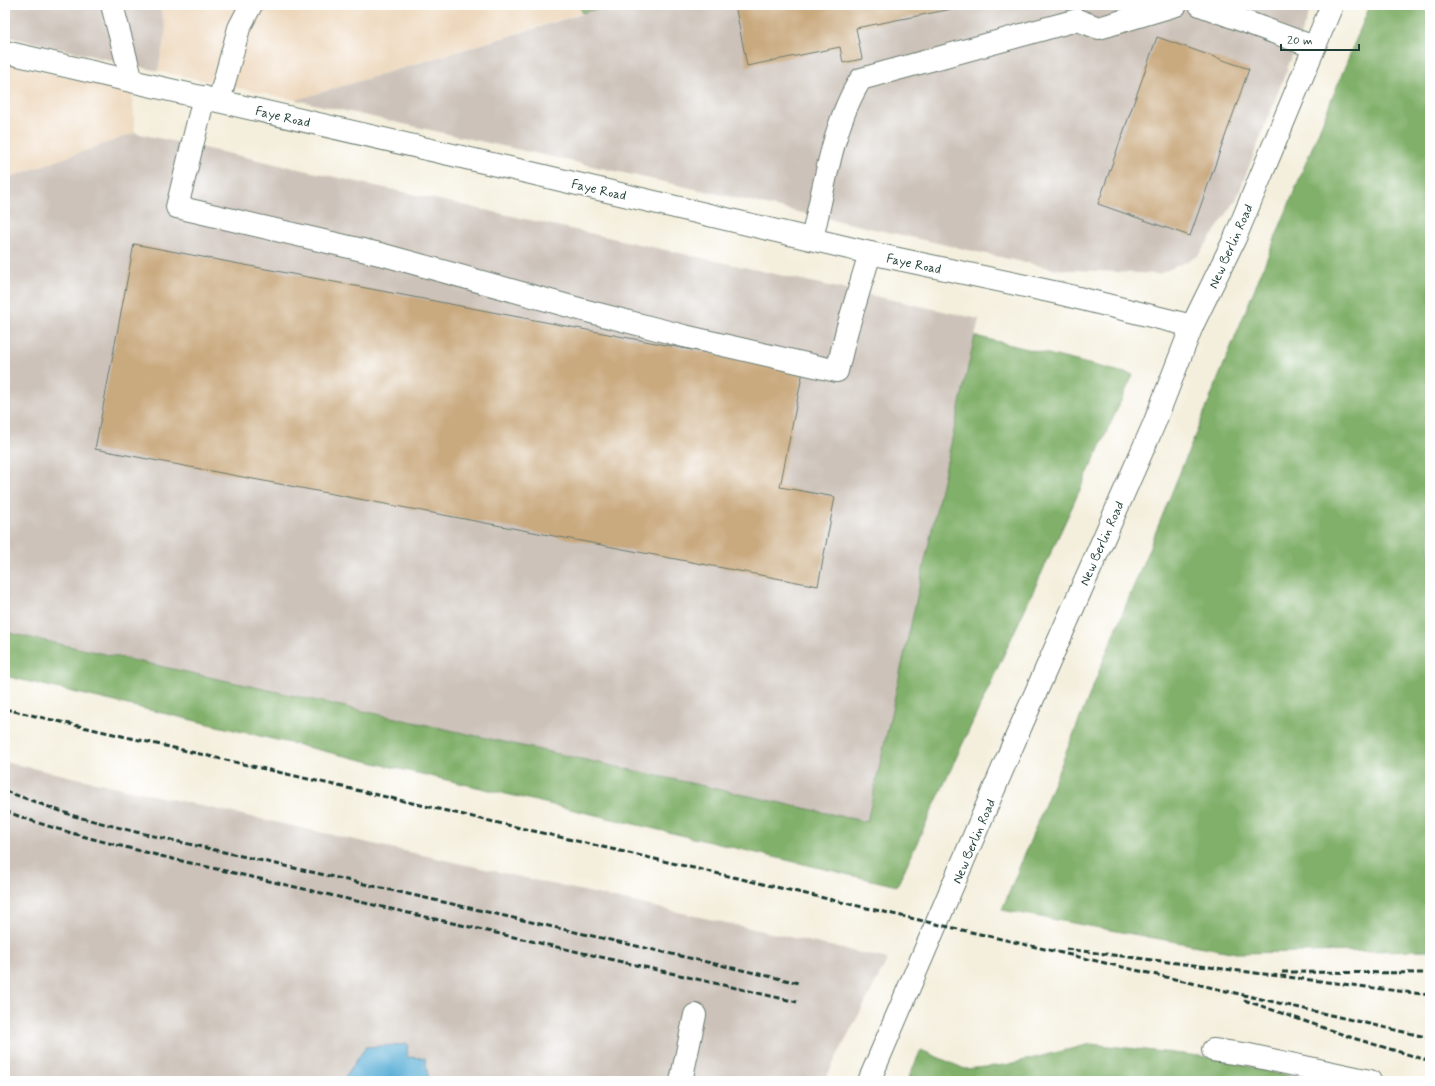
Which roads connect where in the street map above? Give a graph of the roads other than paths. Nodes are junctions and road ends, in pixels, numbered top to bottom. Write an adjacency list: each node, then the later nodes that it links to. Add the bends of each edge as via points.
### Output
1 (112, 5): 8 (street)
2 (251, 5): 9 (street, via 239,28)
3 (1176, 5): 10 (street, via 1099,28 1077,20 861,79 853,91 839,127)
4 (1200, 5): 6 (street)
5 (1332, 5): 6 (street, New Berlin Road)
6 (1314, 47): 12 (street, New Berlin Road, via 1235,238)
7 (5, 52): 8 (street, Faye Road)
8 (132, 81): 9 (street, Faye Road)
9 (212, 99): 10 (street, Faye Road); 11 (street, via 177,207 384,255 684,336 837,370)
10 (812, 239): 11 (street, Faye Road)
11 (870, 253): 12 (street, Faye Road, via 1058,293)
12 (1192, 326): 16 (street, New Berlin Road, via 1154,424)
13 (695, 1015): 15 (street)
14 (1214, 1050): 17 (street)
15 (681, 1081)
16 (869, 1081)
17 (1370, 1081)

